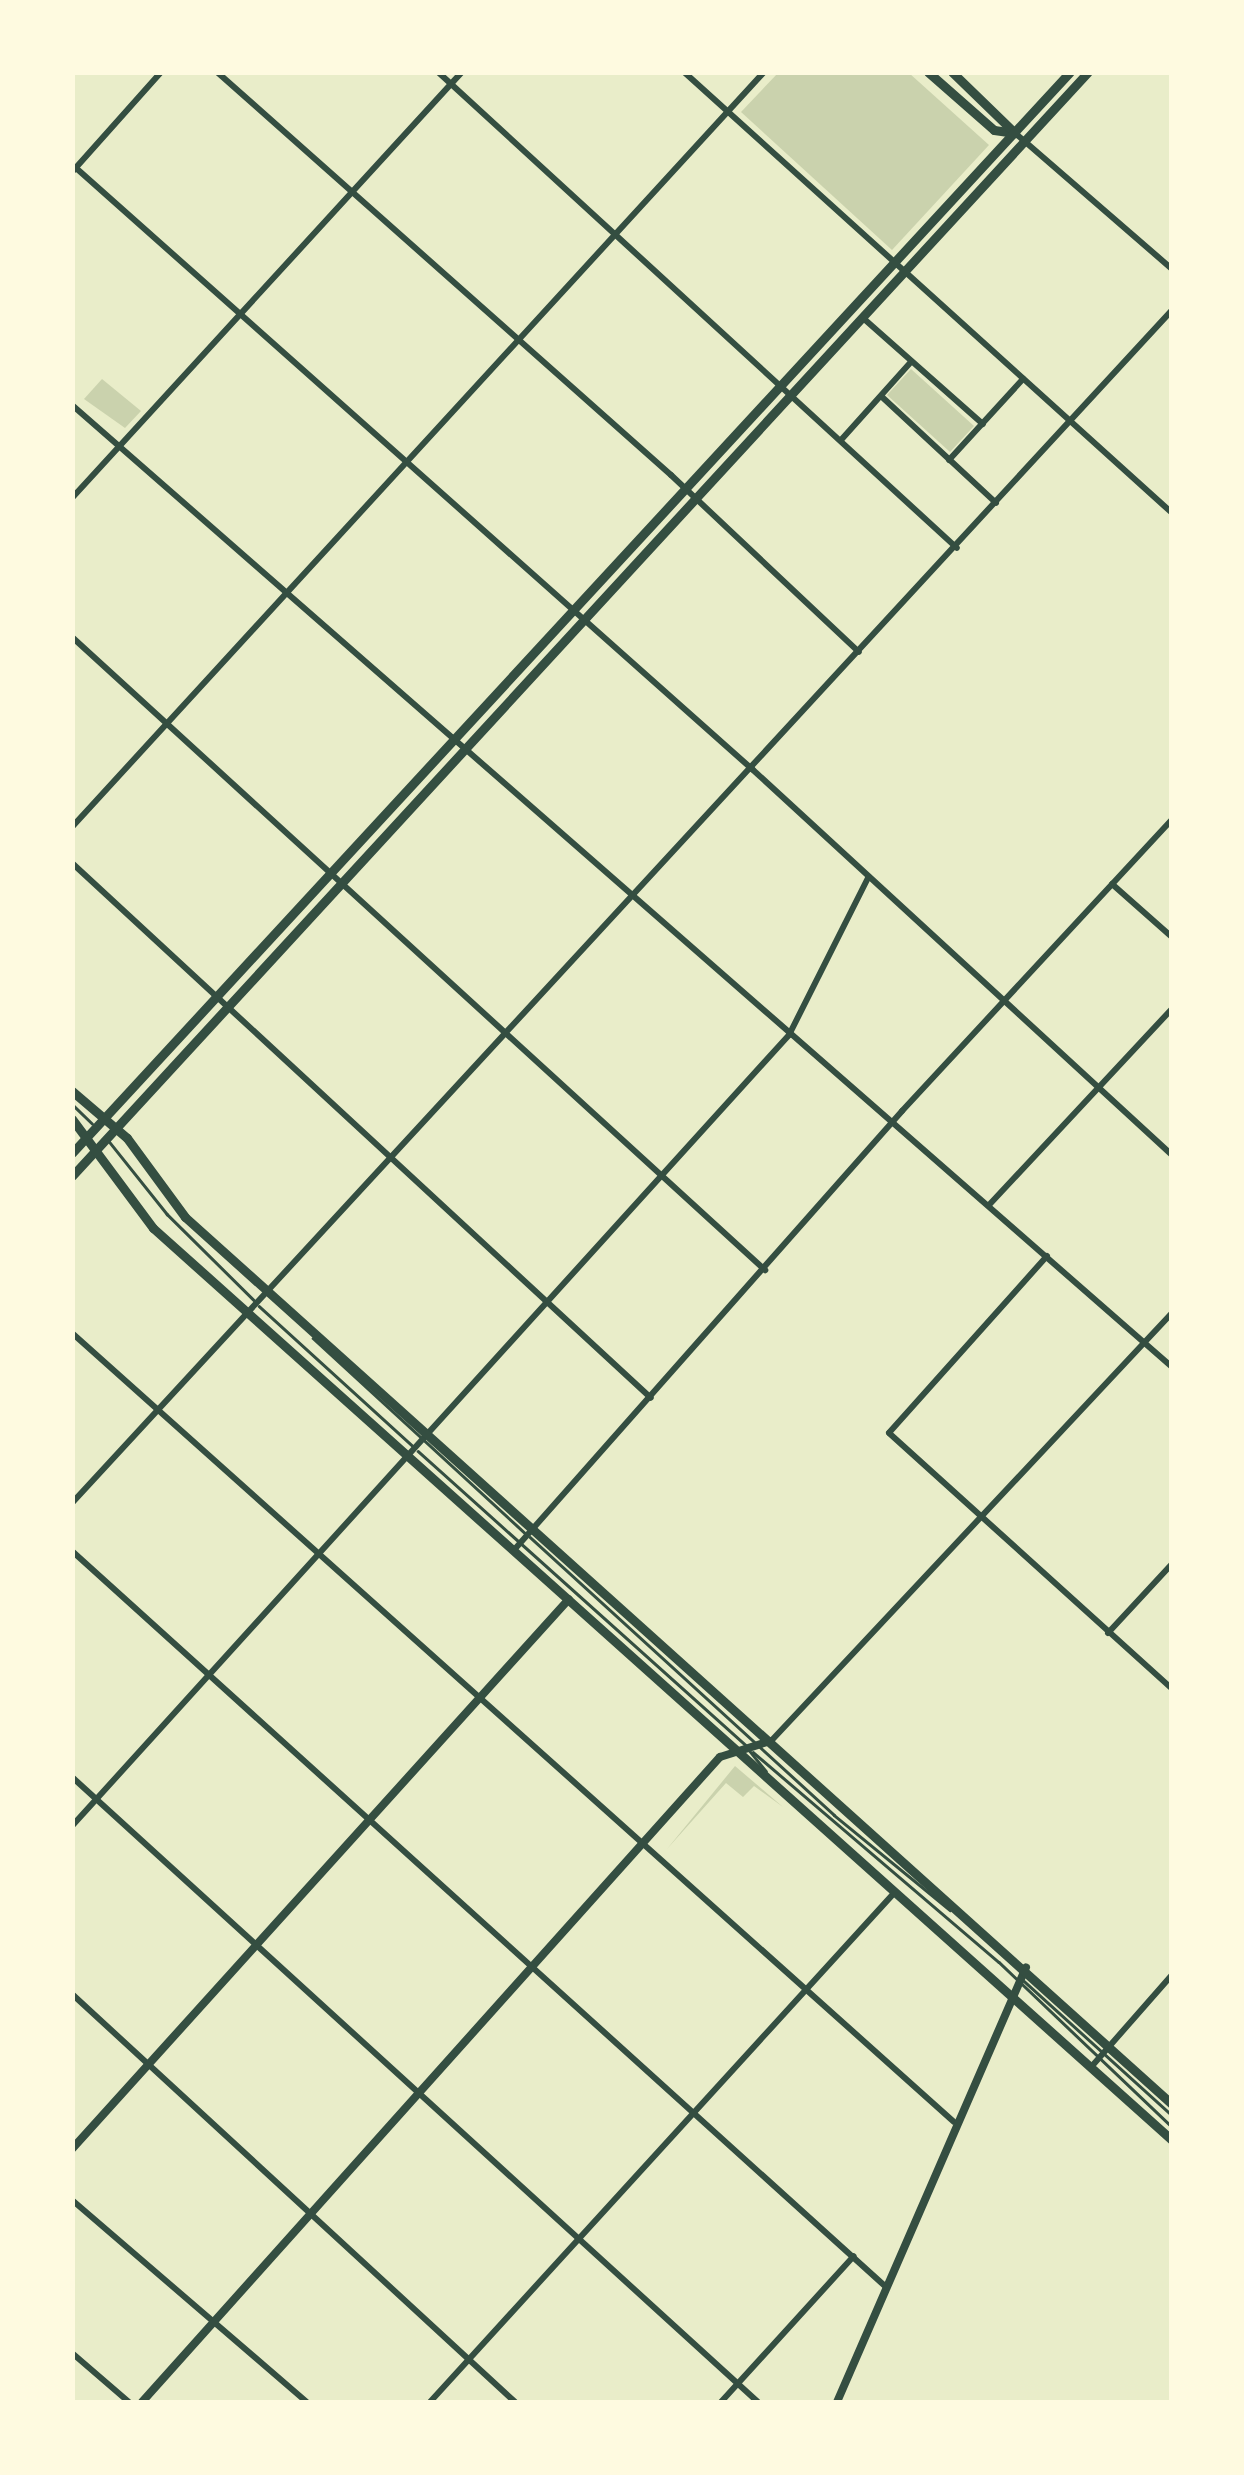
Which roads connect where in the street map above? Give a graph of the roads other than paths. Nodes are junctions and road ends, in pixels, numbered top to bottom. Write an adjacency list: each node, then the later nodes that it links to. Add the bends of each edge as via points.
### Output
1 (161, 72): 15 (street)
2 (217, 72): 16 (street)
3 (438, 72): 11 (street)
4 (462, 72): 11 (street)
5 (684, 72): 12 (street)
6 (764, 72): 12 (street)
7 (928, 72): 13 (main road, via 994,130)
8 (952, 72): 13 (main road)
9 (1070, 72): 13 (main road)
10 (1088, 72): 14 (main road)
11 (451, 84): 16 (street); 17 (street)
12 (728, 112): 17 (street); 18 (street)
13 (1015, 133): 14 (street); 18 (main road)
14 (1026, 140): 19 (street); 20 (main road)
15 (74, 170): 22 (street)
16 (352, 190): 22 (street); 24 (street)
17 (616, 233): 24 (street); 27 (street)
18 (895, 264): 20 (street); 27 (main road)
19 (1172, 269)
20 (905, 273): 23 (main road); 26 (street)
21 (1172, 310): 31 (street)
22 (242, 313): 34 (street); 36 (street)
23 (864, 318): 25 (street); 28 (main road)
24 (518, 340): 36 (street); 37 (street)
25 (912, 362): 29 (street); 32 (street)
26 (1023, 379): 31 (street); 32 (street)
27 (784, 384): 28 (street); 37 (main road)
28 (793, 394): 33 (street); 39 (main road)
29 (881, 396): 33 (street); 35 (street)
30 (72, 405): 34 (street)
31 (1071, 422): 40 (street); 41 (street)
32 (983, 424): 35 (street)
33 (841, 440): 42 (street)
34 (120, 446): 38 (street); 43 (street)
35 (949, 460): 40 (street)
36 (408, 461): 43 (street); 44 (street)
37 (684, 490): 39 (street); 44 (main road)
38 (72, 498)
39 (694, 500): 45 (main road); 47 (street)
40 (996, 503): 42 (street)
41 (1172, 513)
42 (956, 548): 47 (street)
43 (286, 590): 48 (street); 49 (street)
44 (572, 610): 45 (street); 49 (main road)
45 (581, 618): 50 (main road); 51 (street)
46 (72, 637): 48 (street)
47 (859, 652): 51 (street)
48 (168, 723): 53 (street); 55 (street)
49 (455, 739): 50 (street); 55 (main road)
50 (466, 748): 57 (main road); 59 (street)
51 (752, 769): 56 (street); 59 (street)
52 (1172, 819): 58 (street)
53 (72, 826)
54 (72, 863): 61 (street)
55 (332, 874): 57 (street); 61 (main road)
56 (868, 878): 62 (street); 65 (street)
57 (343, 884): 63 (main road); 66 (street)
58 (1112, 884): 60 (street); 62 (street)
59 (632, 898): 65 (street); 66 (street)
60 (1172, 937)
61 (219, 998): 63 (street); 70 (main road)
62 (1002, 1003): 67 (street); 72 (street)
63 (229, 1007): 74 (main road); 80 (street)
64 (1172, 1010): 67 (street)
65 (789, 1035): 72 (street); 82 (street)
66 (505, 1036): 80 (street); 82 (street)
67 (1099, 1089): 79 (street); 83 (street)
68 (72, 1091): 70 (main road)
69 (72, 1104): 73 (lane)
70 (105, 1118): 73 (main road); 74 (main road)
71 (72, 1119): 75 (main road)
72 (894, 1123): 83 (street); 85 (street)
73 (96, 1126): 75 (main road); 76 (lane)
74 (116, 1127): 76 (main road); 86 (main road, via 174,1206)
75 (86, 1136): 77 (main road); 78 (main road)
76 (107, 1138): 77 (main road); 88 (lane, via 167,1214)
77 (96, 1152): 81 (main road); 90 (main road, via 147,1221)
78 (72, 1153)
79 (1172, 1155)
80 (391, 1156): 86 (street); 87 (street)
81 (72, 1176)
82 (663, 1178): 85 (street); 87 (street)
83 (989, 1205): 84 (street)
84 (1047, 1256): 92 (street); 99 (street, via 890,1432)
85 (765, 1270): 94 (street)
86 (268, 1294): 88 (street); 96 (main road)
87 (548, 1303): 94 (street); 96 (street)
88 (258, 1305): 90 (street); 97 (lane)
89 (1172, 1312): 92 (street)
90 (249, 1314): 95 (street); 97 (main road)
91 (72, 1333): 95 (street)
92 (1144, 1342): 93 (street); 99 (street)
93 (1172, 1367)
94 (651, 1398): 100 (street)
95 (158, 1410): 98 (street); 103 (street)
96 (426, 1441): 97 (street); 100 (main road)
97 (414, 1454): 101 (main road); 103 (street)
98 (72, 1503)
99 (980, 1516): 106 (street); 110 (street)
100 (530, 1532): 101 (street); 110 (main road); 111 (lane)
101 (517, 1547): 105 (main road); 112 (lane)
102 (72, 1551): 107 (street)
103 (322, 1554): 107 (street); 109 (street)
104 (1172, 1564): 106 (street)
105 (569, 1599): 109 (street); 112 (main road)
106 (1108, 1634): 108 (street)
107 (211, 1677): 114 (street); 115 (street)
108 (1172, 1689)
109 (480, 1698): 115 (street); 117 (street)
110 (772, 1740): 111 (street); 121 (main road)
111 (759, 1744): 112 (street); 121 (lane)
112 (739, 1746): 117 (street); 118 (main road); 121 (lane)
113 (72, 1777): 114 (street)
114 (97, 1800): 116 (street); 119 (street)
115 (371, 1819): 119 (street); 120 (street)
116 (72, 1826)
117 (642, 1845): 120 (street); 123 (street)
118 (896, 1892): 123 (street); 125 (main road)
119 (258, 1944): 127 (street); 128 (street)
120 (532, 1965): 128 (street); 130 (street)
121 (1021, 1975): 125 (street); 126 (main road); 126 (lane)
122 (1172, 1975): 126 (street)
123 (804, 1990): 130 (street); 132 (street)
124 (72, 1994): 127 (street)
125 (1010, 1994): 126 (main road); 132 (street)
126 (1099, 2056): 129 (main road); 131 (lane); 133 (lane); 134 (main road)
127 (150, 2063): 135 (street); 137 (street)
128 (418, 2092): 137 (street); 138 (street)
129 (1172, 2104)
130 (694, 2111): 138 (street); 139 (street)
131 (1172, 2115)
132 (954, 2122): 140 (street)
133 (1172, 2127)
134 (1172, 2140)
135 (72, 2150)
136 (72, 2200): 141 (street)
137 (309, 2211): 141 (street); 143 (street)
138 (575, 2242): 143 (street); 144 (street)
139 (854, 2256): 140 (street); 144 (street)
140 (885, 2286): 152 (street)
141 (212, 2320): 146 (street); 147 (street)
142 (72, 2353): 145 (street)
143 (469, 2361): 148 (street); 149 (street)
144 (738, 2384): 150 (street); 151 (street)
145 (129, 2402)
146 (142, 2402)
147 (307, 2402)
148 (430, 2402)
149 (515, 2402)
150 (721, 2402)
151 (758, 2402)
152 (838, 2402)

